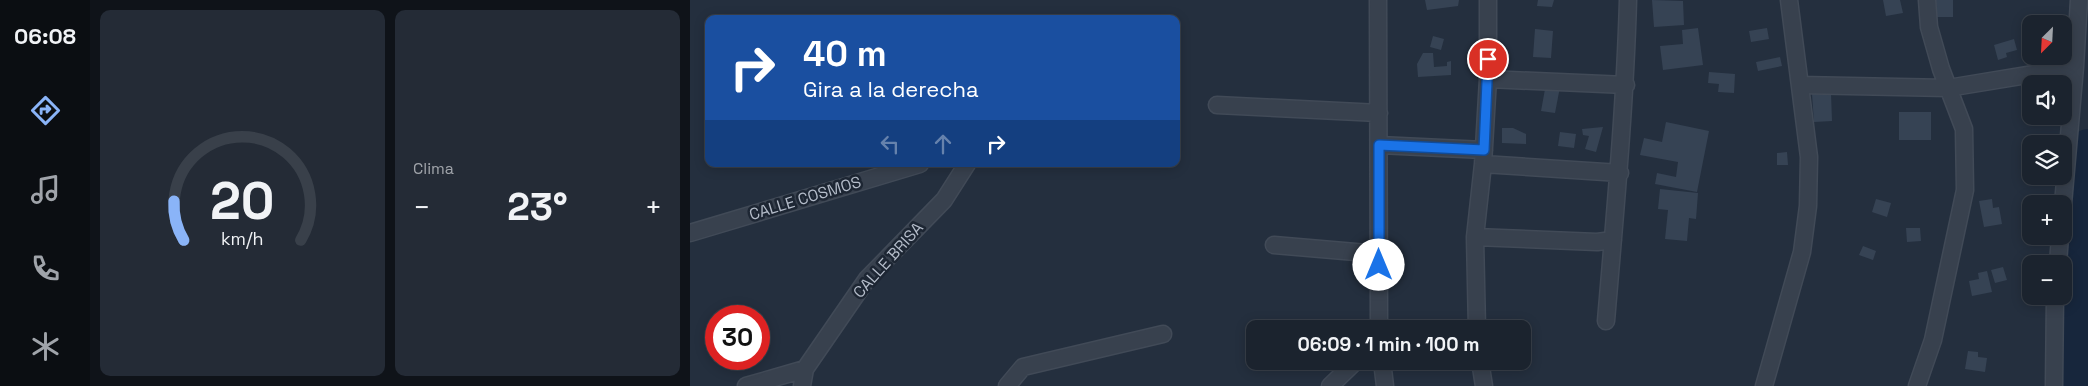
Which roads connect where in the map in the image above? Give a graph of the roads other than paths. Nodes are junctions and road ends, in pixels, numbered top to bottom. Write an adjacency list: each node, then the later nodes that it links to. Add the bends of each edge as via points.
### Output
1 (1378, 0): 13 (street)
2 (1488, 0): 8 (street)
3 (1628, 0): 9 (street)
4 (1789, 0): 10 (street)
5 (1927, 0): 11 (street, via 1929,27)
6 (2078, 0): 7 (street)
7 (2075, 67): 11 (street); 19 (street)
8 (1488, 79): 9 (street); 15 (street)
9 (1626, 85): 18 (street)
10 (1800, 85): 11 (street); 40 (street, via 1809,156 1808,206 1802,252)
11 (1948, 88): 41 (street, via 1964,129 1965,190 1933,340)
12 (1218, 105): 13 (street)
13 (1379, 113): 14 (street)
14 (1379, 145): 15 (street); 24 (street)
15 (1484, 157): 18 (street); 21 (street)
16 (910, 167): 20 (street, CALLE COSMOS)
17 (965, 167): 30 (street, CALLE BRISA, via 944,200 867,279)
18 (1620, 173): 22 (street)
19 (2064, 195)
20 (690, 233)
21 (1476, 237): 22 (street); 27 (street)
22 (1613, 240): 28 (street)
23 (1274, 245): 24 (street)
24 (1379, 254): 26 (street)
25 (2055, 305): 42 (street)
26 (1379, 320)
27 (1477, 320)
28 (1606, 321)
29 (1163, 334): 36 (street, via 1024,367)
30 (805, 369): 34 (street); 35 (street, CALLE BRISA)
31 (1347, 370): 37 (street)
32 (1383, 370): 38 (street)
33 (1481, 370): 39 (street)
34 (746, 386)
35 (802, 386)
36 (1007, 386)
37 (1330, 386)
38 (1385, 386)
39 (1484, 386)
40 (1764, 386)
41 (1917, 386)
42 (2054, 386)

